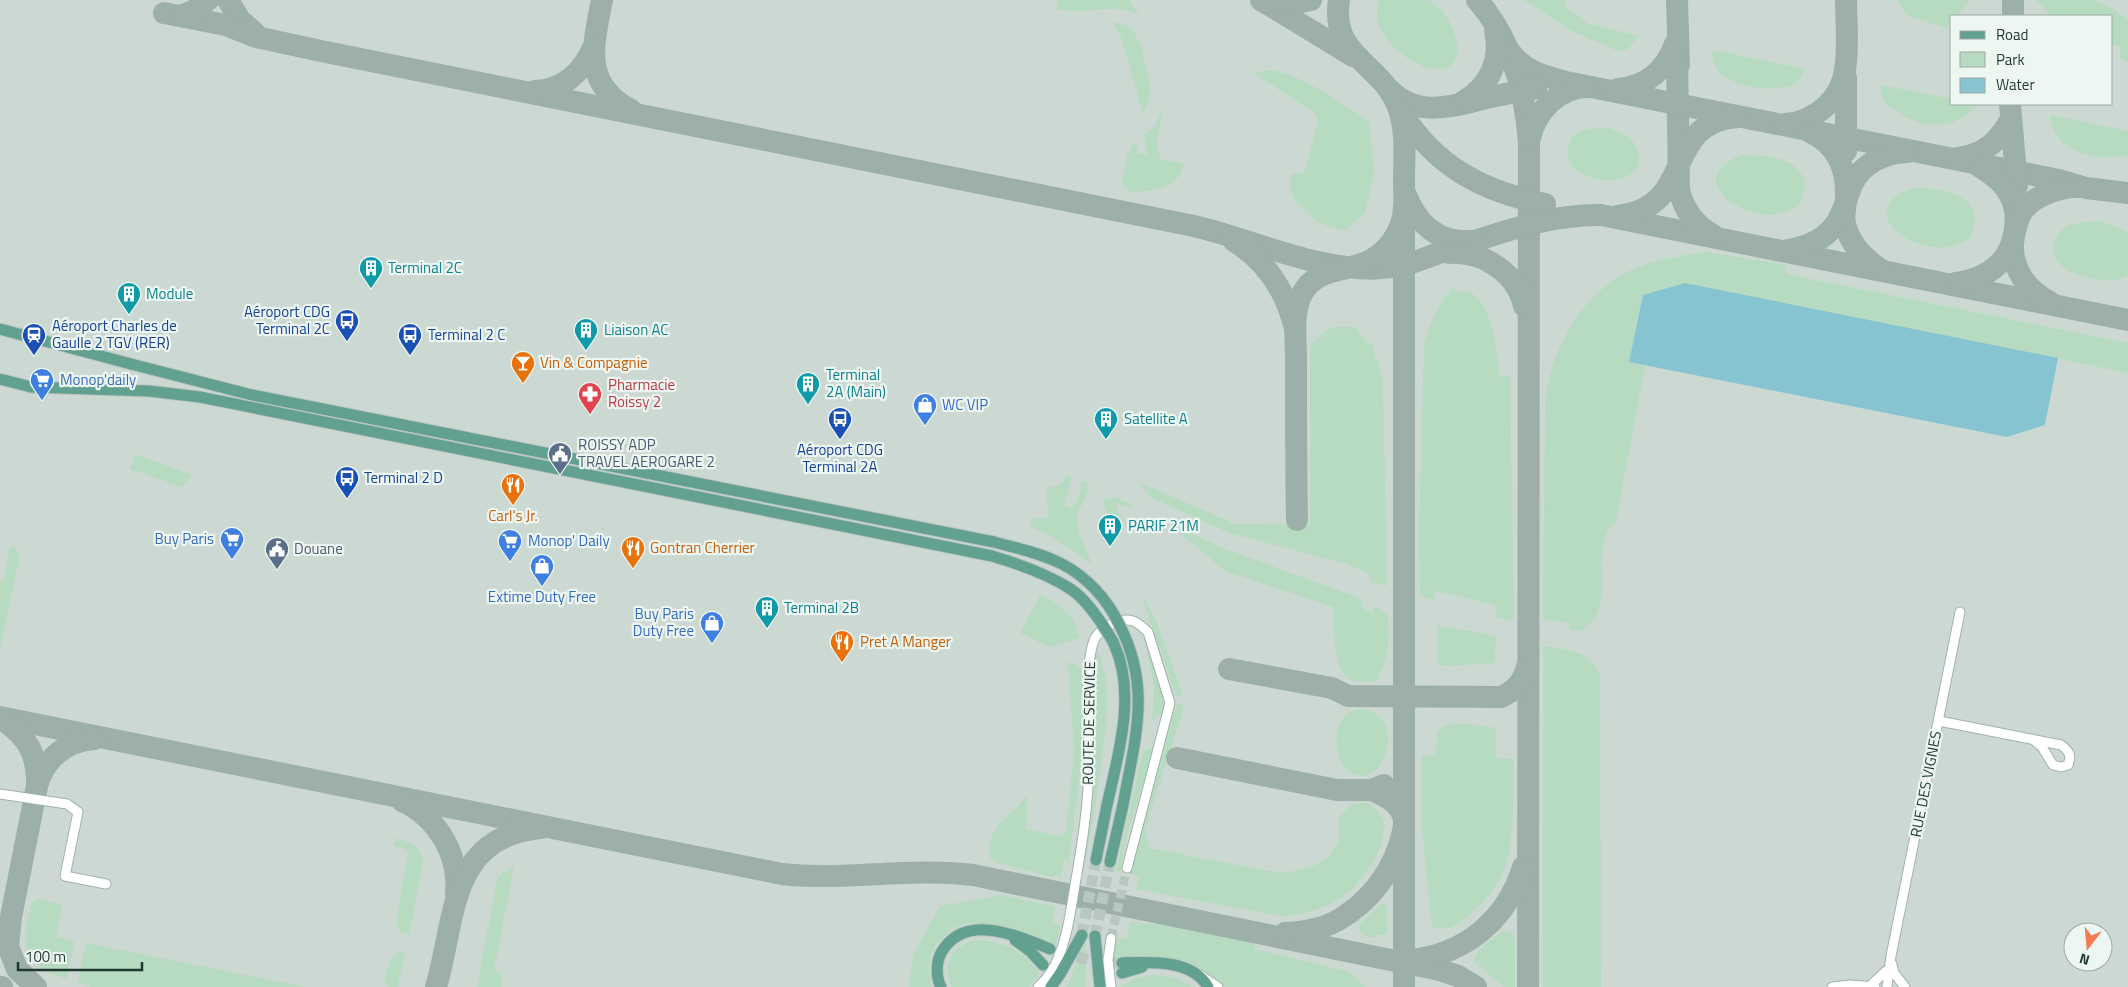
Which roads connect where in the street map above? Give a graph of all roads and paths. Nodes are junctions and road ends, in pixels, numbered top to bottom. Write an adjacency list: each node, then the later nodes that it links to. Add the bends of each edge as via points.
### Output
1 (0, 329): 8 (main road, bridge, via 252,395 994,542 1063,564 1098,592 1111,608 1128,641 1137,672 1139,705 1135,740)
2 (0, 379): 7 (main road, bridge, via 31,386 149,391 200,397 972,552 1035,569 1071,589 1096,614 1114,644 1123,675 1121,740)
3 (1960, 612): 4 (street, RUE DES VIGNES)
4 (1938, 721): 5 (street); 14 (street, RUE DES VIGNES)
5 (2034, 740)
6 (0, 794): 10 (street, via 67,804 78,812 65,876)
7 (1096, 860)
8 (1110, 862)
9 (1127, 868): 20 (street, ROUTE DE SERVICE, via 1170,703 1148,632 1132,621 1120,622 1098,632 1093,642 1089,665 1089,778 1080,859 1059,958)
10 (106, 884)
11 (1000, 933): 13 (main road); 15 (main road, via 1016,940); 19 (main road, via 970,930 959,933 947,943 937,968)
12 (1111, 938): 25 (street, via 1108,960)
13 (1050, 949)
14 (1891, 956): 18 (street, RUE DES VIGNES); 31 (street, RUE DES VIGNES); 32 (street, RUE DES VIGNES, via 1894,973)
15 (1043, 965)
16 (1122, 968): 17 (main road, via 1159,964)
17 (1193, 971): 26 (main road, via 1203,978); 27 (street)
18 (1886, 971): 29 (street, RUE DES VIGNES); 30 (street, RUE DES VIGNES)
19 (941, 987)
20 (1038, 987)
21 (1051, 987): 22 (main road, via 1082,935)
22 (1060, 987)
23 (1092, 987): 24 (main road, via 1095,936)
24 (1100, 987)
25 (1111, 987)
26 (1208, 987)
27 (1218, 987)
28 (1832, 987): 29 (street)
29 (1873, 987)
30 (1883, 987)
31 (1887, 987)
32 (1905, 987)

